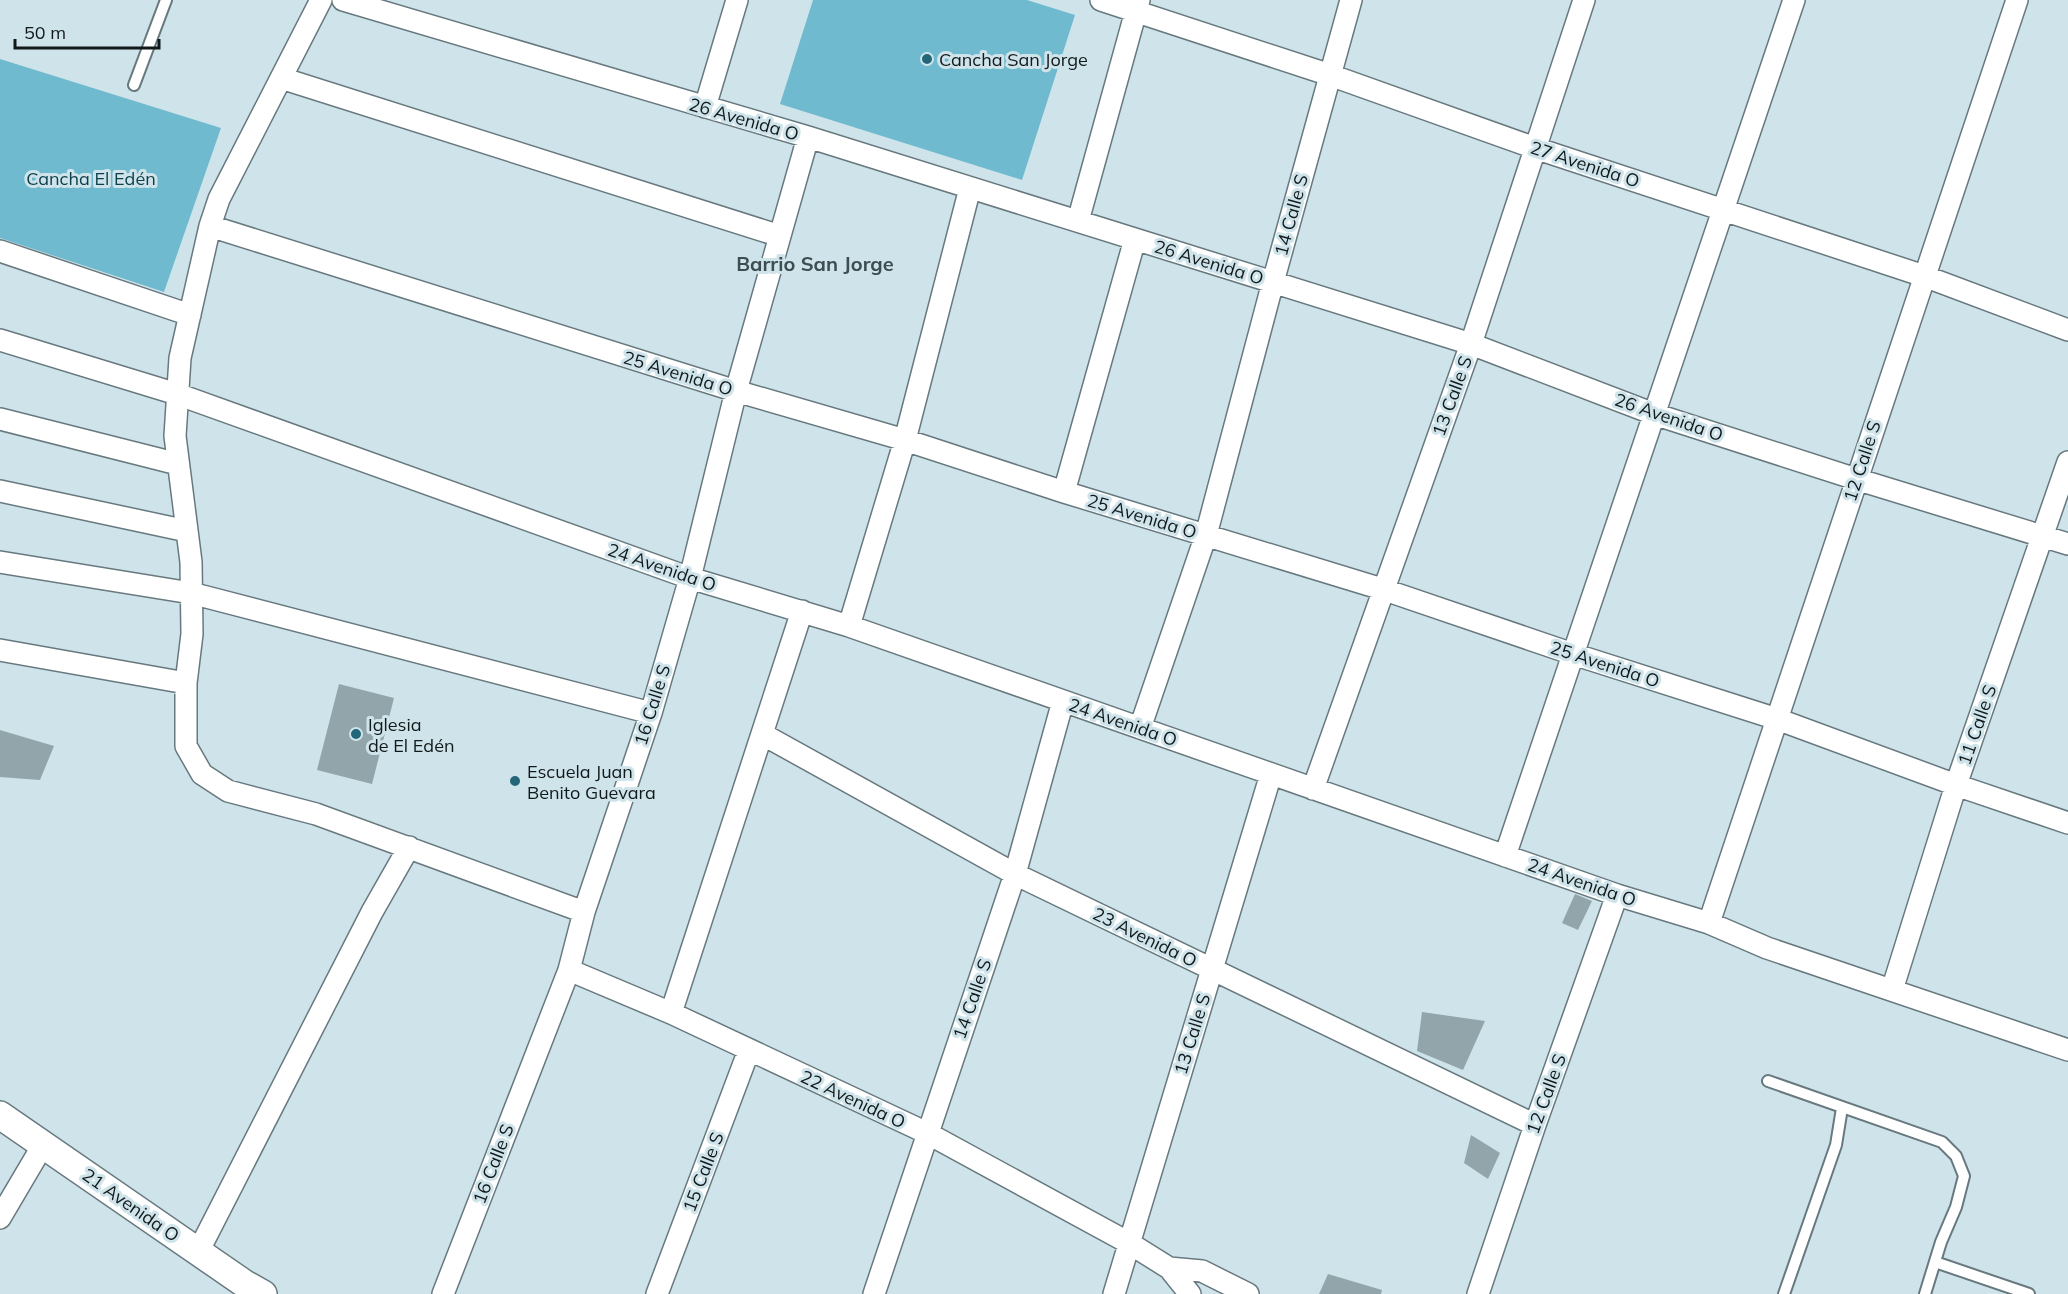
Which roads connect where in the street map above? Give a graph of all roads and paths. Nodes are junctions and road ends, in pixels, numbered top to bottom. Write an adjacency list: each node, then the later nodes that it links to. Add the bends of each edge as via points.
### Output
1 (166, 0): 13 (lane)
2 (321, 0): 12 (street)
3 (343, 0): 14 (street, 26 Avenida O)
4 (737, 0): 14 (street)
5 (1101, 0): 10 (street, 27 Avenida O)
6 (1351, 0): 11 (street, 14 Calle S)
7 (1584, 0): 16 (street, 13 Calle S)
8 (1794, 0): 18 (street)
9 (2017, 0): 24 (street, 12 Calle S)
10 (1138, 6): 11 (street, 27 Avenida O); 19 (street)
11 (1330, 75): 16 (street, 27 Avenida O); 25 (street, 14 Calle S)
12 (281, 78): 20 (street, via 219,199); 21 (street)
13 (134, 85)
14 (705, 107): 15 (street, 26 Avenida O)
15 (808, 137): 17 (street, 26 Avenida O); 21 (street, 16 Calle S)
16 (1535, 148): 18 (street, 27 Avenida O); 29 (street, 13 Calle S)
17 (970, 188): 19 (street, 26 Avenida O); 34 (street)
18 (1724, 210): 24 (street, 27 Avenida O); 32 (street)
19 (1078, 221): 22 (street, 26 Avenida O)
20 (210, 226): 26 (street); 30 (street, 25 Avenida O)
21 (780, 237): 30 (street, 16 Calle S)
22 (1135, 239): 25 (street, 26 Avenida O); 39 (street)
23 (0, 251): 26 (street)
24 (1924, 276): 27 (street, 27 Avenida O); 37 (street, 12 Calle S)
25 (1273, 282): 29 (street, 26 Avenida O); 41 (street, 14 Calle S)
26 (190, 315): 31 (street)
27 (2068, 330)
28 (0, 340): 31 (street, 24 Avenida O)
29 (1471, 344): 32 (street, 26 Avenida O); 46 (street, 13 Calle S)
30 (736, 391): 34 (street, 25 Avenida O); 45 (street, 16 Calle S)
31 (177, 394): 36 (street, via 174,436); 45 (street, 24 Avenida O)
32 (1654, 414): 37 (street, 26 Avenida O); 51 (street)
33 (0, 419): 36 (street)
34 (905, 440): 39 (street, 25 Avenida O); 49 (street)
35 (2068, 462): 42 (street, 11 Calle S)
36 (178, 464): 40 (street)
37 (1856, 479): 42 (street, 26 Avenida O); 55 (street, 12 Calle S)
38 (0, 491): 40 (street)
39 (1064, 492): 41 (street, 25 Avenida O)
40 (187, 531): 47 (street)
41 (1206, 536): 46 (street, 25 Avenida O); 56 (street, 14 Calle S)
42 (2042, 536): 43 (street, 26 Avenida O); 59 (street, 11 Calle S)
43 (2068, 544)
44 (0, 562): 47 (street)
45 (690, 578): 48 (street, 24 Avenida O); 54 (street, 16 Calle S)
46 (1382, 589): 51 (street, 25 Avenida O); 60 (street, 13 Calle S)
47 (191, 593): 52 (street, via 192,634); 54 (street)
48 (802, 611): 49 (street, 24 Avenida O); 57 (street)
49 (849, 626): 53 (street, 24 Avenida O)
50 (0, 650): 52 (street)
51 (1573, 654): 55 (street, 25 Avenida O); 63 (street)
52 (186, 684): 62 (street, via 186,746 202,774 228,791 316,814)
53 (1064, 701): 56 (street, 24 Avenida O); 64 (street, 14 Calle S)
54 (651, 713): 66 (street, 16 Calle S)
55 (1777, 719): 59 (street, 25 Avenida O); 67 (street, 12 Calle S)
56 (1140, 728): 58 (street, 24 Avenida O)
57 (762, 734): 64 (street, 23 Avenida O); 71 (street)
58 (1271, 774): 60 (street, 24 Avenida O); 69 (street, 13 Calle S)
59 (1956, 785): 61 (street, 25 Avenida O); 70 (street, 11 Calle S)
60 (1313, 789): 63 (street, 24 Avenida O)
61 (2068, 823)
62 (409, 847): 66 (street); 82 (street)
63 (1505, 856): 65 (street, 24 Avenida O)
64 (1015, 874): 69 (street, 23 Avenida O); 78 (street, 14 Calle S)
65 (1617, 896): 67 (street, 24 Avenida O); 77 (street, 12 Calle S)
66 (584, 912): 68 (street, 16 Calle S)
67 (1709, 923): 70 (street, 24 Avenida O, via 1767,948)
68 (569, 970): 71 (street, 22 Avenida O); 86 (street, 16 Calle S)
69 (1212, 970): 77 (street, 23 Avenida O); 81 (street, 13 Calle S)
70 (1892, 990): 73 (street, 24 Avenida O)
71 (671, 1013): 72 (street, 22 Avenida O)
72 (749, 1050): 78 (street, 22 Avenida O); 87 (street, 15 Calle S)
73 (2068, 1050)
74 (1768, 1081): 75 (lane)
75 (1842, 1108): 83 (lane, via 1942,1142 1956,1155 1964,1176); 93 (lane, via 1836,1145)
76 (0, 1115): 79 (street, 21 Avenida O)
77 (1535, 1125): 92 (street, 12 Calle S)
78 (927, 1133): 81 (street, 22 Avenida O); 88 (street, 14 Calle S)
79 (43, 1145): 80 (street); 82 (street, 21 Avenida O)
80 (0, 1218)
81 (1129, 1243): 84 (street, 22 Avenida O); 89 (street, 13 Calle S)
82 (198, 1252): 85 (street, 21 Avenida O)
83 (1935, 1262): 94 (lane); 95 (lane)
84 (1169, 1268): 90 (street); 91 (street, via 1202,1271)
85 (249, 1291)
86 (443, 1294)
87 (657, 1294)
88 (874, 1294)
89 (1114, 1294)
90 (1190, 1294)
91 (1248, 1294)
92 (1478, 1294)
93 (1784, 1294)
94 (1925, 1294)
95 (2030, 1294)

